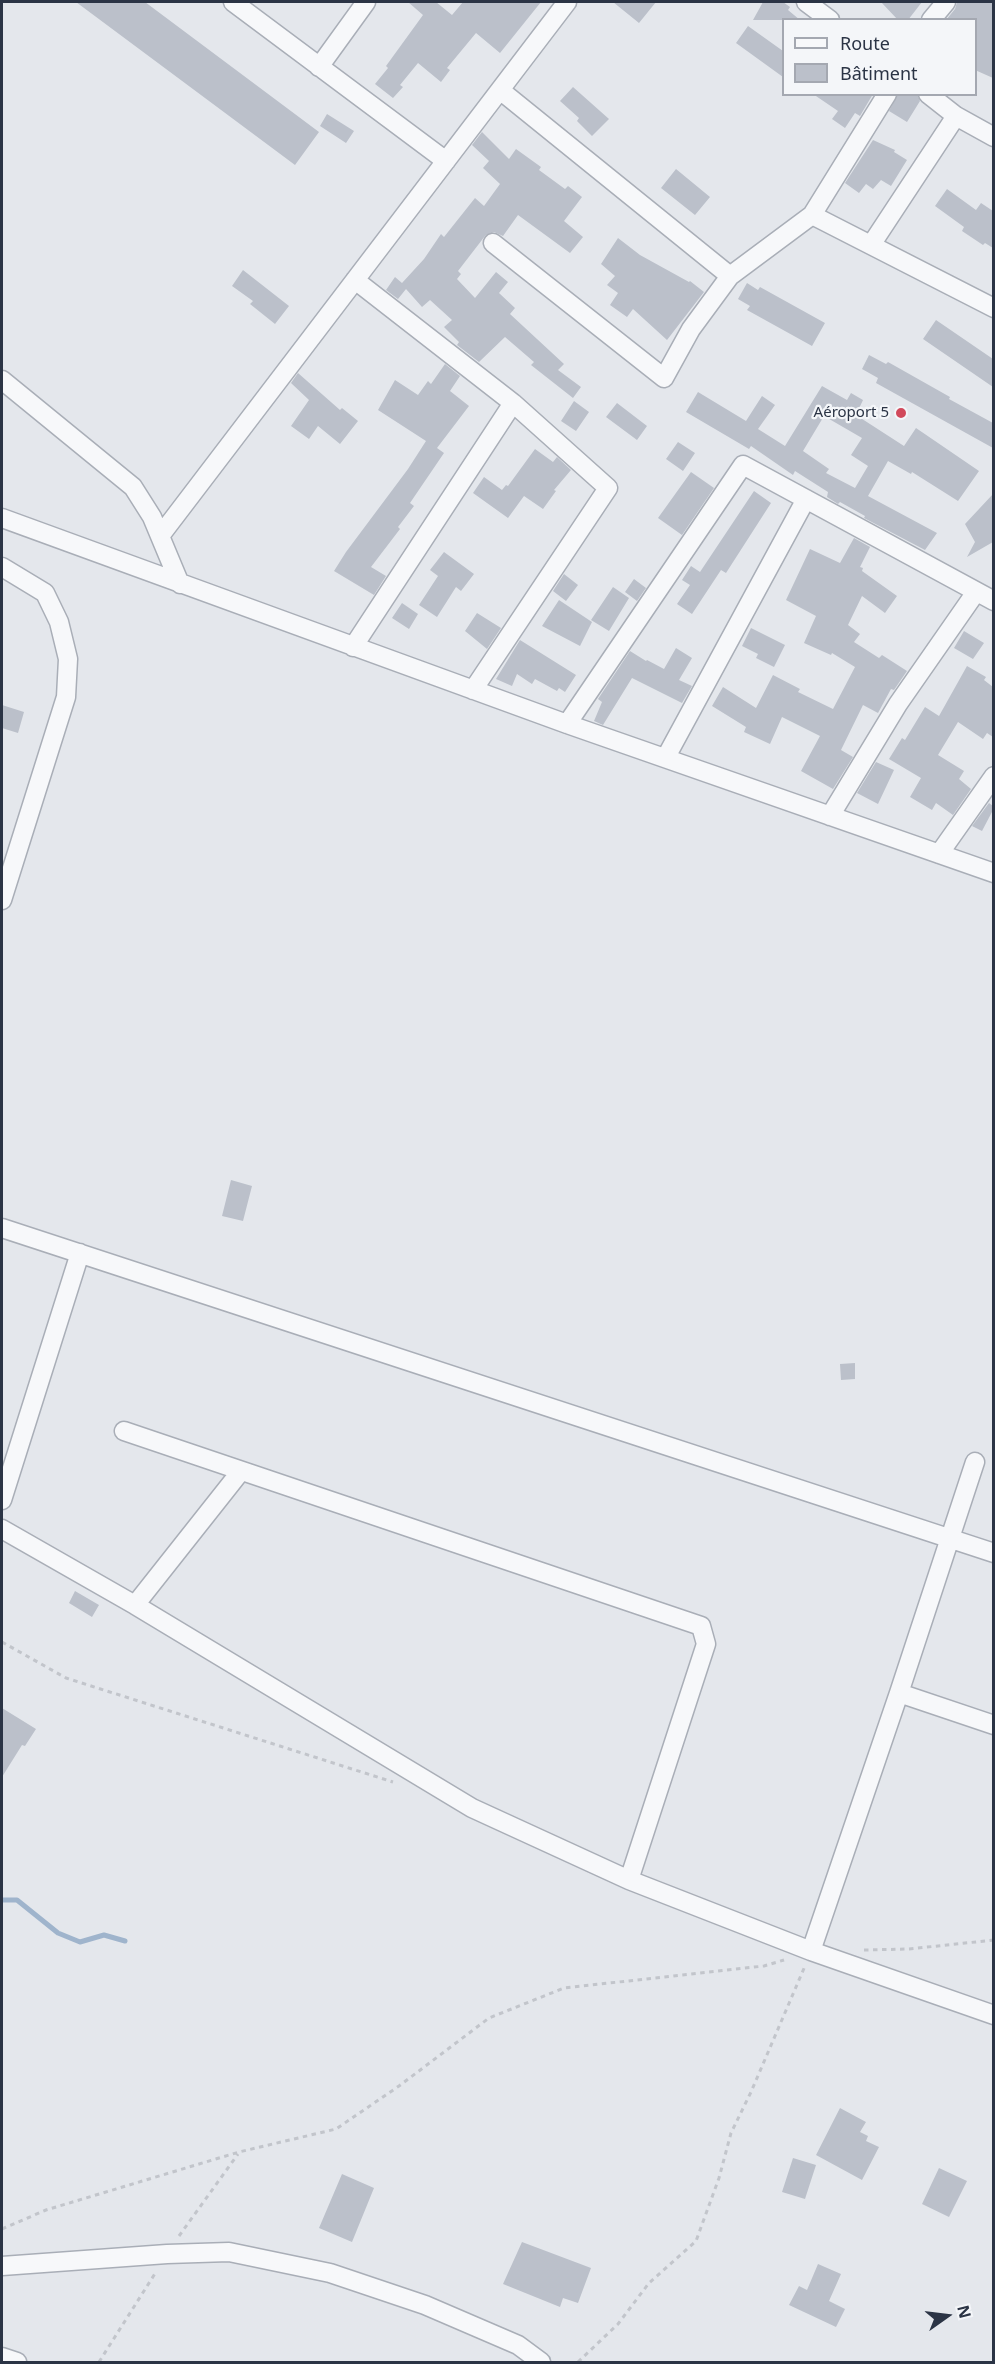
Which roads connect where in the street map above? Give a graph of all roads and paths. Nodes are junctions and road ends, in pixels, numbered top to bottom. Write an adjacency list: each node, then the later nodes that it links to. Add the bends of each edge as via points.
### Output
1 (232, 2): 8 (street)
2 (366, 2): 8 (street)
3 (567, 2): 9 (street)
4 (806, 2): 6 (street)
5 (946, 2): 7 (street)
6 (827, 18)
7 (933, 18)
8 (320, 67): 14 (street)
9 (500, 90): 14 (street); 18 (street)
10 (886, 96): 15 (street)
11 (931, 96): 12 (street)
12 (956, 116): 13 (street); 17 (street)
13 (993, 137)
14 (446, 161): 19 (street)
15 (812, 215): 17 (street); 18 (street)
16 (493, 243): 18 (street, via 664,378 691,329)
17 (872, 245): 20 (street)
18 (730, 276)
19 (355, 280): 22 (street); 25 (street)
20 (993, 308)
21 (2, 380): 25 (street, via 133,487)
22 (513, 403): 30 (street); 31 (street, via 608,488)
23 (806, 499): 28 (street); 32 (street, via 743,465); 33 (street)
24 (2, 519): 27 (street)
25 (160, 536): 27 (street)
26 (2, 567): 38 (street, via 45,593 59,622 68,659 66,697)
27 (180, 584): 30 (street)
28 (976, 592): 29 (street); 35 (street, via 898,704)
29 (993, 601)
30 (353, 646): 31 (street)
31 (473, 690): 32 (street)
32 (567, 724): 33 (street)
33 (666, 757): 35 (street)
34 (993, 776): 36 (street)
35 (830, 816): 36 (street)
36 (939, 854): 37 (street)
37 (993, 873)
38 (2, 900)
39 (2, 1228): 40 (street)
40 (80, 1253): 44 (street); 46 (street)
41 (124, 1431): 43 (street)
42 (975, 1462): 46 (street)
43 (241, 1471): 48 (street); 53 (street, via 701,1626 706,1644)
44 (2, 1500)
45 (2, 1529): 48 (street)
46 (950, 1539): 47 (street); 50 (street)
47 (993, 1553)
48 (135, 1605): 53 (street, via 472,1808)
49 (2, 1642): 52 (path, via 66,1678)
50 (899, 1693): 51 (street); 56 (street)
51 (993, 1725)
52 (393, 1782)
53 (629, 1880): 56 (street)
54 (993, 1940): 55 (path)
55 (854, 1950)
56 (811, 1951): 57 (street); 58 (path, via 764,1966 564,1988 489,2018 336,2129 228,2156 46,2210); 63 (path, via 731,2133 696,2241 649,2283 618,2324)
57 (993, 2015)
58 (2, 2229)
59 (2, 2266): 62 (street, via 229,2252 330,2273 426,2305 518,2345)
60 (2, 2357): 61 (street)
61 (17, 2362)
62 (541, 2362)
63 (578, 2362)

